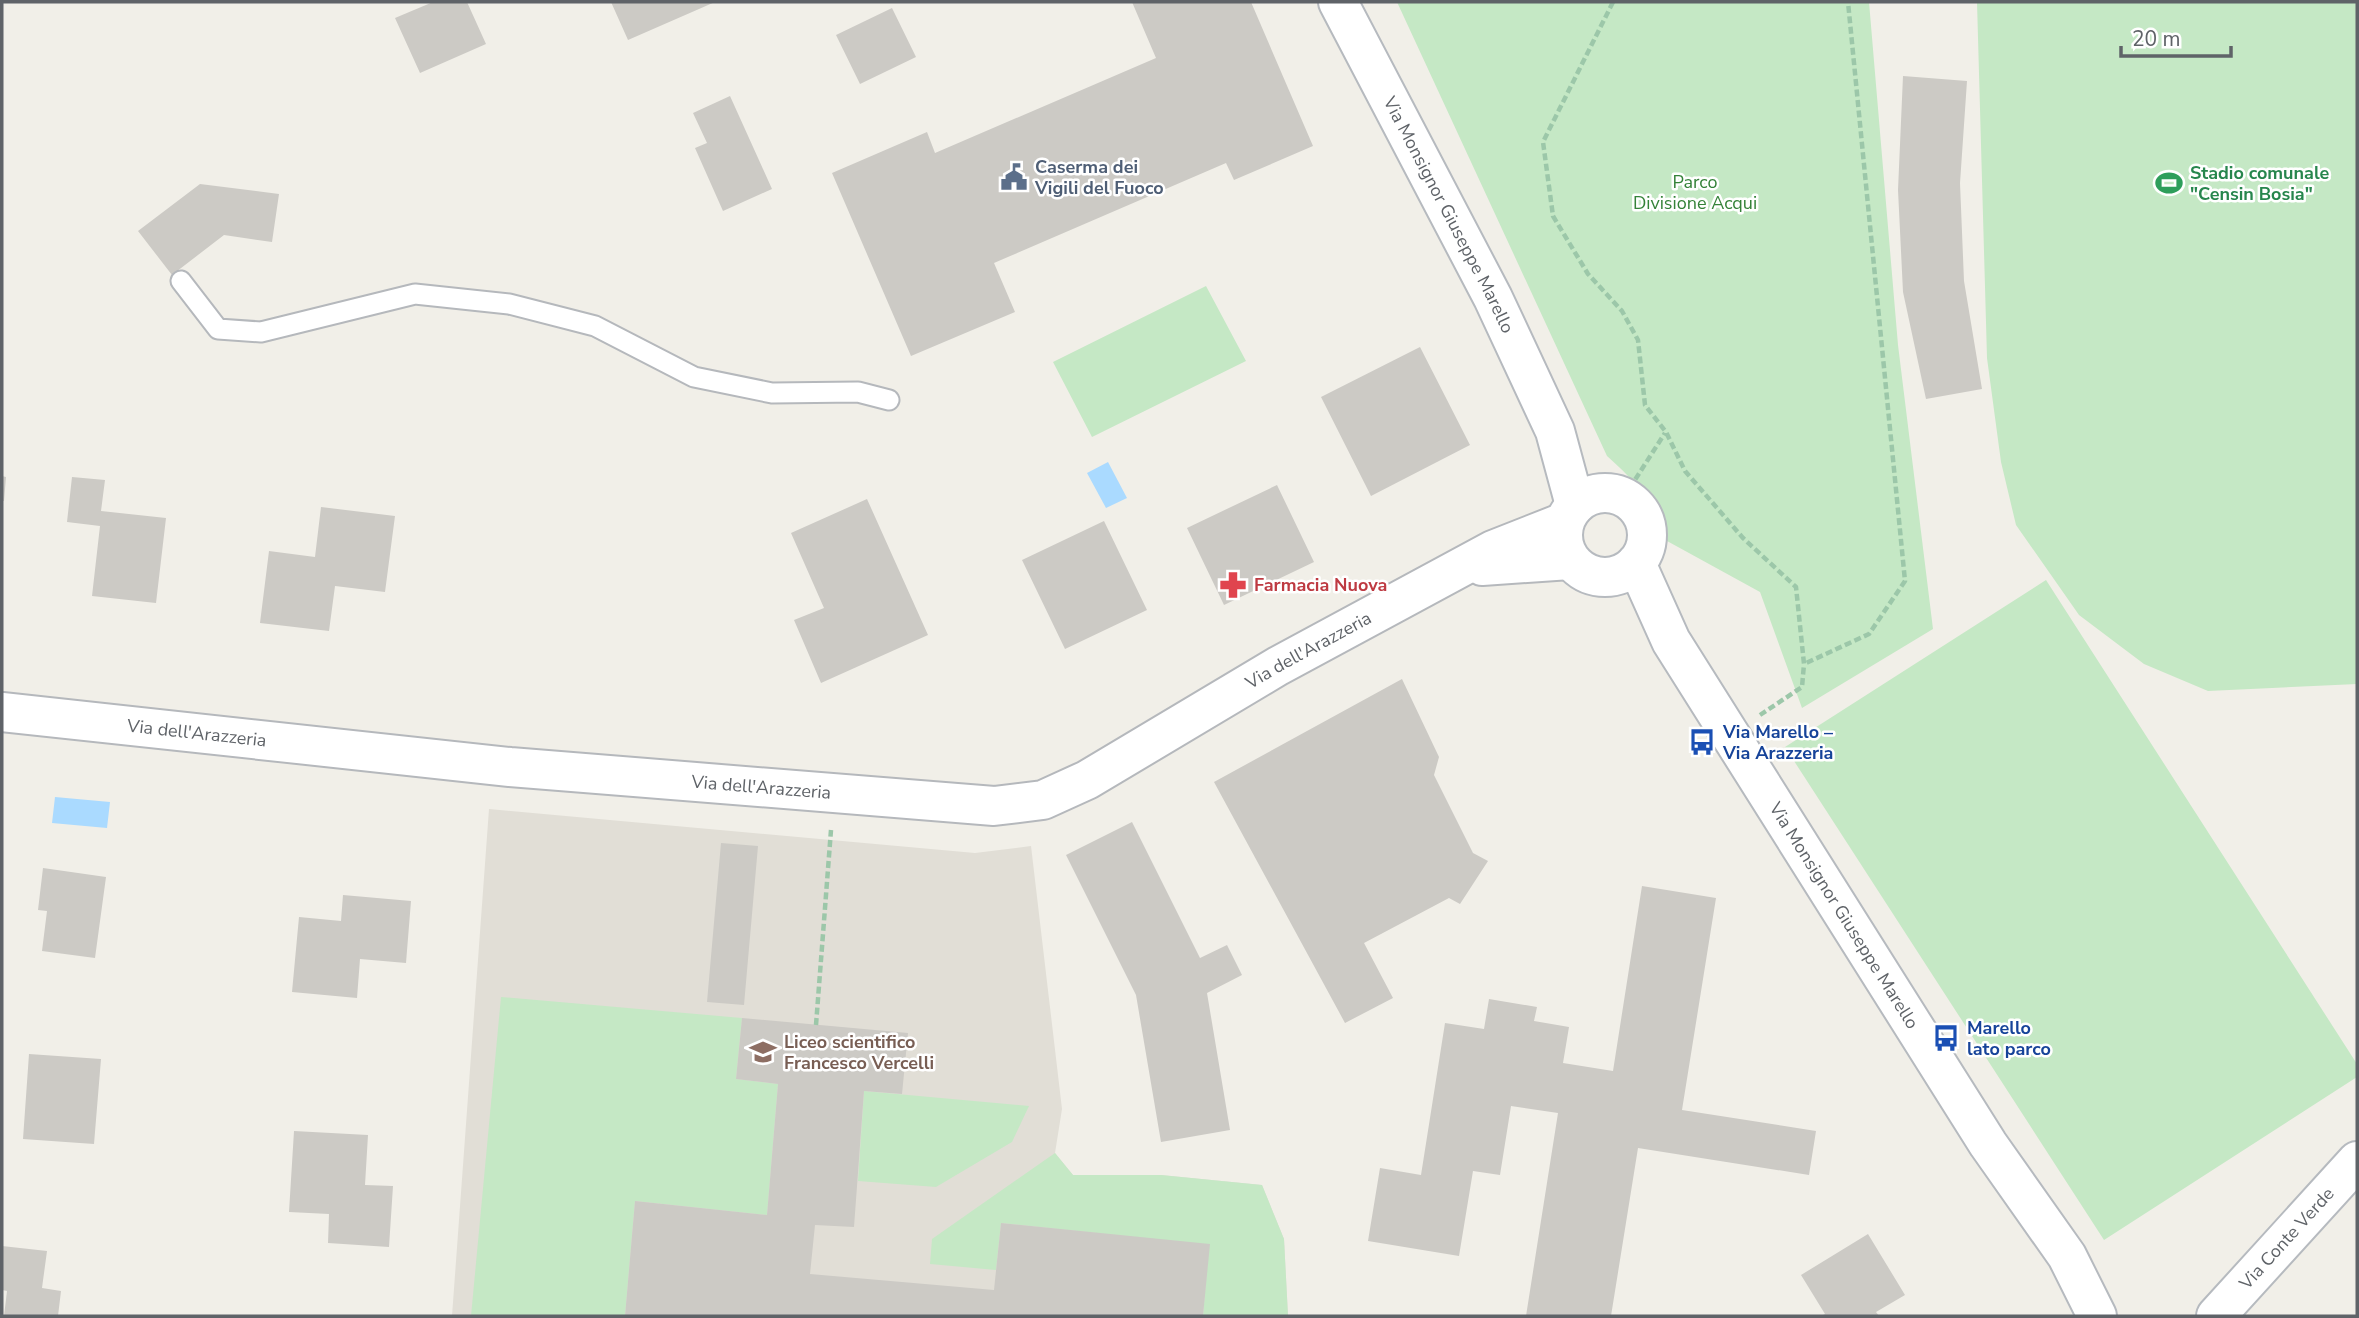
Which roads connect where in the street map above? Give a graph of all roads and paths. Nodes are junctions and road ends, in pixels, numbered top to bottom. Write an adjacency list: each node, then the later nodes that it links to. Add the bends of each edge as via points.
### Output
1 (1338, 2): 7 (street, Via Monsignor Giuseppe Marello, via 1493,298)
2 (1613, 2): 6 (path, via 1543,142 1553,216 1588,274 1622,311 1638,340 1645,405)
3 (1848, 2): 11 (path, via 1905,581 1869,634)
4 (181, 281): 5 (lane, via 218,329 261,332 415,294 509,304 595,326 694,377 772,393 858,393)
5 (889, 401)
6 (1665, 432): 7 (path); 11 (path, via 1685,471 1743,538 1796,587)
7 (1591, 504): 8 (street, via 1562,535); 9 (street, Via dell'Arazzeria); 10 (street, Via Monsignor Giuseppe Marello, via 1637,508 1646,523 1645,548)
8 (1570, 560): 9 (street, Via dell'Arazzeria); 10 (street, Via Monsignor Giuseppe Marello, via 1594,576)
9 (1463, 567): 14 (street, Via dell'Arazzeria, via 1043,800 994,806)
10 (1622, 570): 13 (street, Via Monsignor Giuseppe Marello)
11 (1804, 664): 13 (path, via 1802,687)
12 (2, 712): 14 (street, Via dell'Arazzeria, via 510,767)
13 (1730, 736): 17 (street, Via Monsignor Giuseppe Marello, via 1988,1144)
14 (834, 794): 15 (path)
15 (816, 1025)
16 (2357, 1161): 20 (street, Via Conte Verde)
17 (2067, 1256): 18 (street, Via Monsignor Giuseppe Marello); 19 (street, Via Monsignor Giuseppe Marello)
18 (2097, 1316)
19 (2125, 1316)
20 (2216, 1316)

